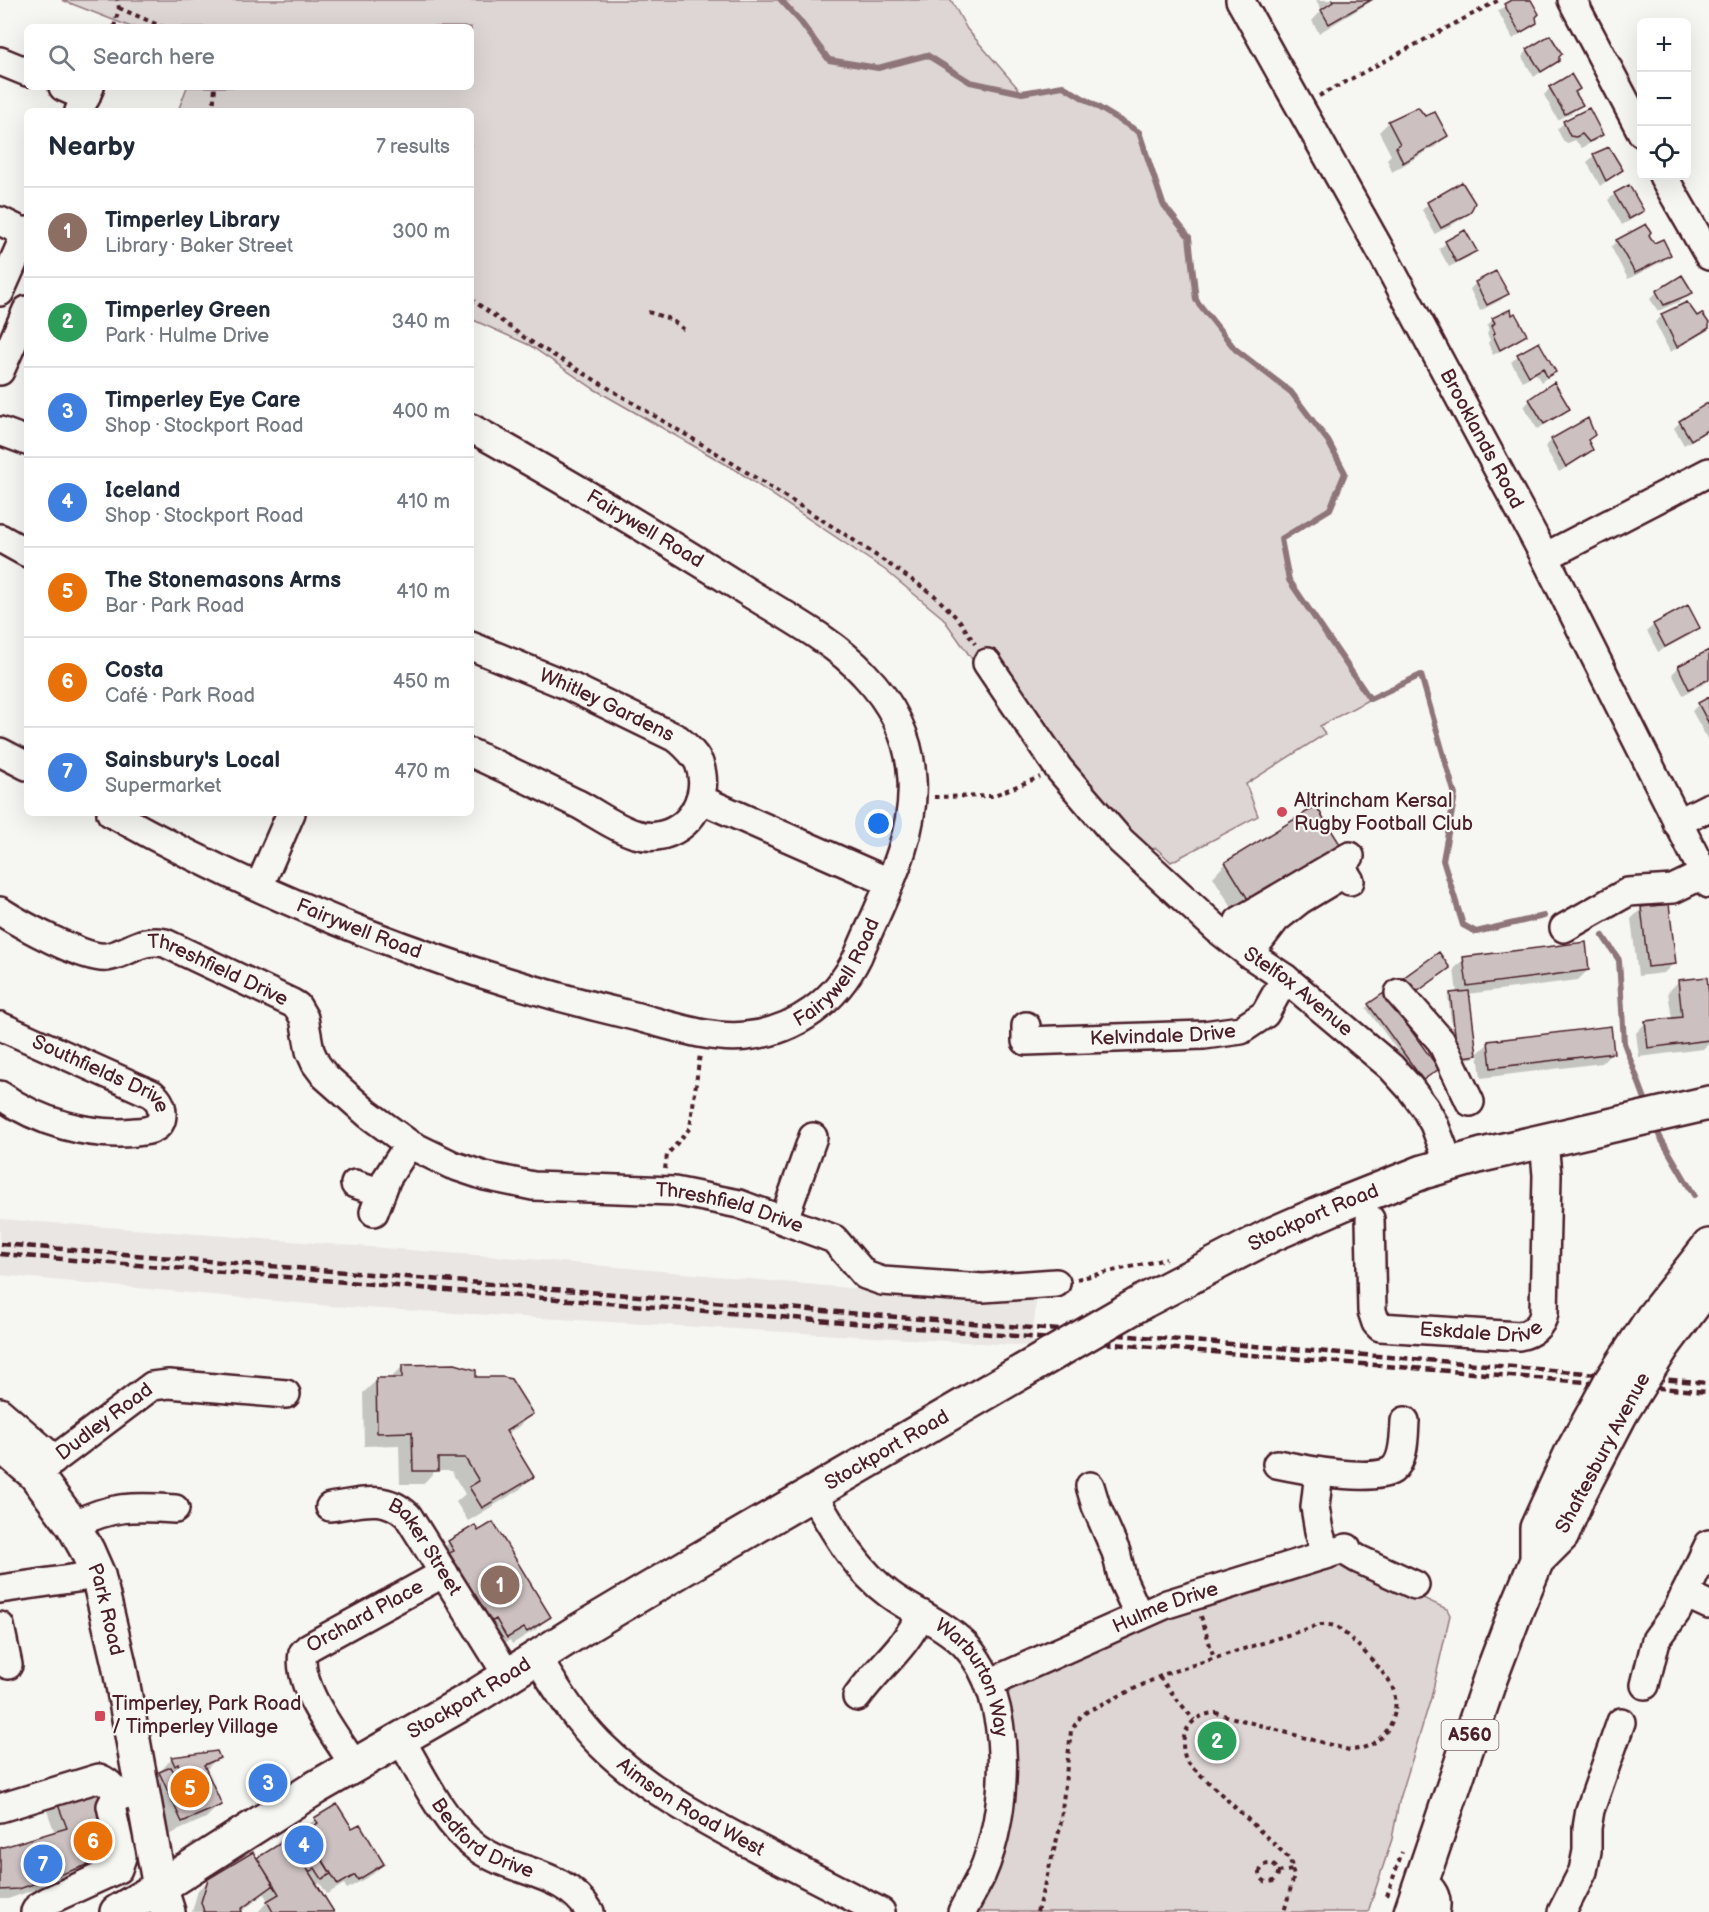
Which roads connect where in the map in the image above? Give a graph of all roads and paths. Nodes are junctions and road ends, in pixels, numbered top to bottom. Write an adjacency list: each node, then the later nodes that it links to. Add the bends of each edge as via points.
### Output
1 (117, 0): 5 (path)
2 (1240, 0): 11 (street, Brooklands Road)
3 (1499, 0): 11 (path)
4 (1572, 0): 13 (street)
5 (119, 9): 6 (path); 7 (path)
6 (115, 24)
7 (156, 24)
8 (0, 61): 9 (street)
9 (24, 71)
10 (215, 90): 12 (path)
11 (1300, 106): 31 (street, Brooklands Road)
12 (213, 108)
13 (1637, 126)
14 (1665, 180): 18 (street)
15 (0, 221): 16 (street)
16 (24, 232)
17 (24, 240): 19 (street)
18 (1709, 256)
19 (0, 292)
20 (474, 301): 33 (path, via 525,338 718,453 934,596 960,621)
21 (648, 312): 23 (path, via 670,319)
22 (24, 317): 24 (street)
23 (685, 330)
24 (0, 371)
25 (474, 430): 38 (street, Fairywell Road, via 667,542 855,664 886,699 898,721 908,749)
26 (0, 431): 27 (street)
27 (24, 440)
28 (1709, 472): 31 (street)
29 (0, 538): 30 (street)
30 (24, 551)
31 (1545, 557): 43 (street, Brooklands Road)
32 (474, 647): 39 (street, Whitley Gardens, via 571,687 678,739 698,763)
33 (987, 663): 37 (street, Stelfox Avenue)
34 (0, 752): 36 (street)
35 (474, 754): 39 (street, via 641,836 657,836 676,829 689,819)
36 (24, 764)
37 (1059, 769): 38 (path, via 993,796); 50 (street, Stelfox Avenue, via 1120,840)
38 (912, 795): 46 (street, Fairywell Road, via 907,834)
39 (700, 799): 46 (street)
40 (1709, 807): 43 (street)
41 (117, 816): 47 (street, Fairywell Road)
42 (290, 816): 47 (street)
43 (1677, 823): 45 (street, Brooklands Road)
44 (1350, 868): 50 (street, via 1239,921)
45 (1706, 879): 49 (street, via 1673,889 1628,892)
46 (889, 882): 55 (street, Fairywell Road, via 849,973 811,1014 759,1034 725,1036)
47 (259, 887): 55 (street, Fairywell Road, via 488,975 576,1002)
48 (0, 911): 63 (street, Threshfield Drive, via 24,926 98,957 144,942 165,943 292,1002 304,1017 310,1051 320,1070 368,1114)
49 (1564, 928)
50 (1242, 948): 51 (street, Stelfox Avenue)
51 (1285, 978): 54 (street, Kelvindale Drive, via 1265,1014 1241,1030 1204,1035 1026,1041); 60 (street, Stelfox Avenue, via 1391,1067)
52 (1399, 993): 56 (street, via 1442,1041)
53 (0, 1026): 57 (street, Southfields Drive, via 152,1094 162,1107 162,1120 148,1131 86,1130 39,1116)
54 (1026, 1026)
55 (702, 1032): 66 (path, via 690,1128 667,1155)
56 (1458, 1075): 58 (street); 60 (street)
57 (0, 1095)
58 (1470, 1102)
59 (1709, 1103): 62 (main road, Stockport Road)
60 (1425, 1108): 64 (street, Stelfox Avenue)
61 (813, 1137): 68 (street)
62 (1544, 1141): 64 (main road, Stockport Road); 67 (street, Eskdale Drive, via 1544,1313 1540,1323 1526,1335 1380,1327 1371,1311)
63 (409, 1144): 65 (street, via 377,1202); 66 (street, Threshfield Drive, via 452,1165 510,1182 559,1188)
64 (1449, 1163): 80 (main road, Stockport Road, bridge, via 1302,1221 1216,1263)
65 (355, 1184)
66 (664, 1191): 68 (street, Threshfield Drive, via 740,1204)
67 (1370, 1219)
68 (784, 1220): 71 (street, Threshfield Drive, via 834,1239 873,1279 983,1288)
69 (1709, 1246): 73 (main road, Shaftesbury Avenue / A560, via 1653,1317)
70 (1171, 1258): 71 (path)
71 (1043, 1277)
72 (1709, 1284): 73 (main road, Shaftesbury Avenue / A560)
73 (1649, 1345): 113 (main road, Shaftesbury Avenue / A560, bridge, via 1611,1381 1608,1412 1571,1454 1537,1528 1537,1560 1490,1679)
74 (286, 1394): 78 (street, Dudley Road, via 169,1384 152,1386)
75 (0, 1412): 78 (street, Park Road, via 45,1451)
76 (1404, 1421): 85 (street, via 1403,1443 1392,1470 1376,1475 1298,1468 1315,1507 1319,1531)
77 (0, 1444): 78 (main road, Park Road)
78 (44, 1468): 83 (main road, Park Road)
79 (1090, 1485): 93 (street)
80 (812, 1494): 92 (street, Warburton Way, via 863,1571 891,1596); 95 (main road, Stockport Road)
81 (330, 1507): 86 (street, Baker Street, via 390,1502 408,1516)
82 (175, 1509): 83 (street, via 135,1506 93,1515)
83 (73, 1525): 87 (main road, Park Road)
84 (1709, 1544): 91 (street)
85 (1339, 1551): 88 (street); 90 (street, Hulme Drive)
86 (444, 1573): 98 (street, Baker Street); 106 (street, Orchard Place, via 303,1653 313,1699)
87 (98, 1575): 89 (street); 107 (main road, Park Road, via 119,1664)
88 (1415, 1585)
89 (0, 1589)
90 (1195, 1595): 93 (street, Hulme Drive); 96 (path)
91 (1697, 1600): 101 (street, via 1653,1646)
92 (921, 1614): 100 (street, Warburton Way, via 954,1634 978,1662); 102 (street, via 912,1633)
93 (1139, 1616): 100 (street, Hulme Drive)
94 (0, 1626): 97 (street)
95 (537, 1658): 98 (main road, Stockport Road); 119 (street, Aimson Road West, via 599,1743 655,1790 710,1824)
96 (1214, 1658): 99 (path); 103 (path, via 1318,1625 1333,1626 1388,1679 1394,1696 1393,1718 1380,1740 1356,1750 1339,1749 1221,1714)
97 (8, 1665)
98 (508, 1676): 105 (main road, Stockport Road)
99 (1159, 1677): 103 (path); 121 (path, via 1088,1711 1074,1727 1060,1828)
100 (989, 1683): 120 (street, Warburton Way, via 1002,1746 1001,1782 989,1852)
101 (1645, 1684)
102 (855, 1700)
103 (1194, 1720): 111 (path, via 1184,1734 1187,1762 1290,1859)
104 (1621, 1722): 124 (street, via 1621,1752 1590,1810 1583,1871)
105 (400, 1738): 106 (main road, Stockport Road); 118 (street, Bedford Drive, via 451,1823 474,1846 489,1856 568,1887)
106 (354, 1765): 109 (main road, Stockport Road)
107 (137, 1798): 108 (street, via 118,1794 108,1781 99,1778); 109 (main road, Park Road, via 155,1823 175,1841); 114 (main road, Park Road); 116 (street, via 113,1801 111,1806 122,1854 118,1869 48,1901)
108 (0, 1808)
109 (217, 1850): 114 (main road, Stockport Road)
110 (1403, 1850): 115 (path, via 1395,1870)
111 (1294, 1870): 112 (path); 122 (path)
112 (1278, 1872): 112 (path, via 1270,1883 1260,1876 1264,1865 1274,1865)
113 (1421, 1879): 115 (main road, Shaftesbury Avenue / A560); 123 (street, via 1436,1898)
114 (164, 1900): 117 (main road, Stockport Road)
115 (1398, 1908)
116 (34, 1912)
117 (117, 1912)
118 (590, 1912)
119 (881, 1912)
120 (962, 1912)
121 (1037, 1912)
122 (1284, 1912)
123 (1435, 1912)
124 (1562, 1912)

